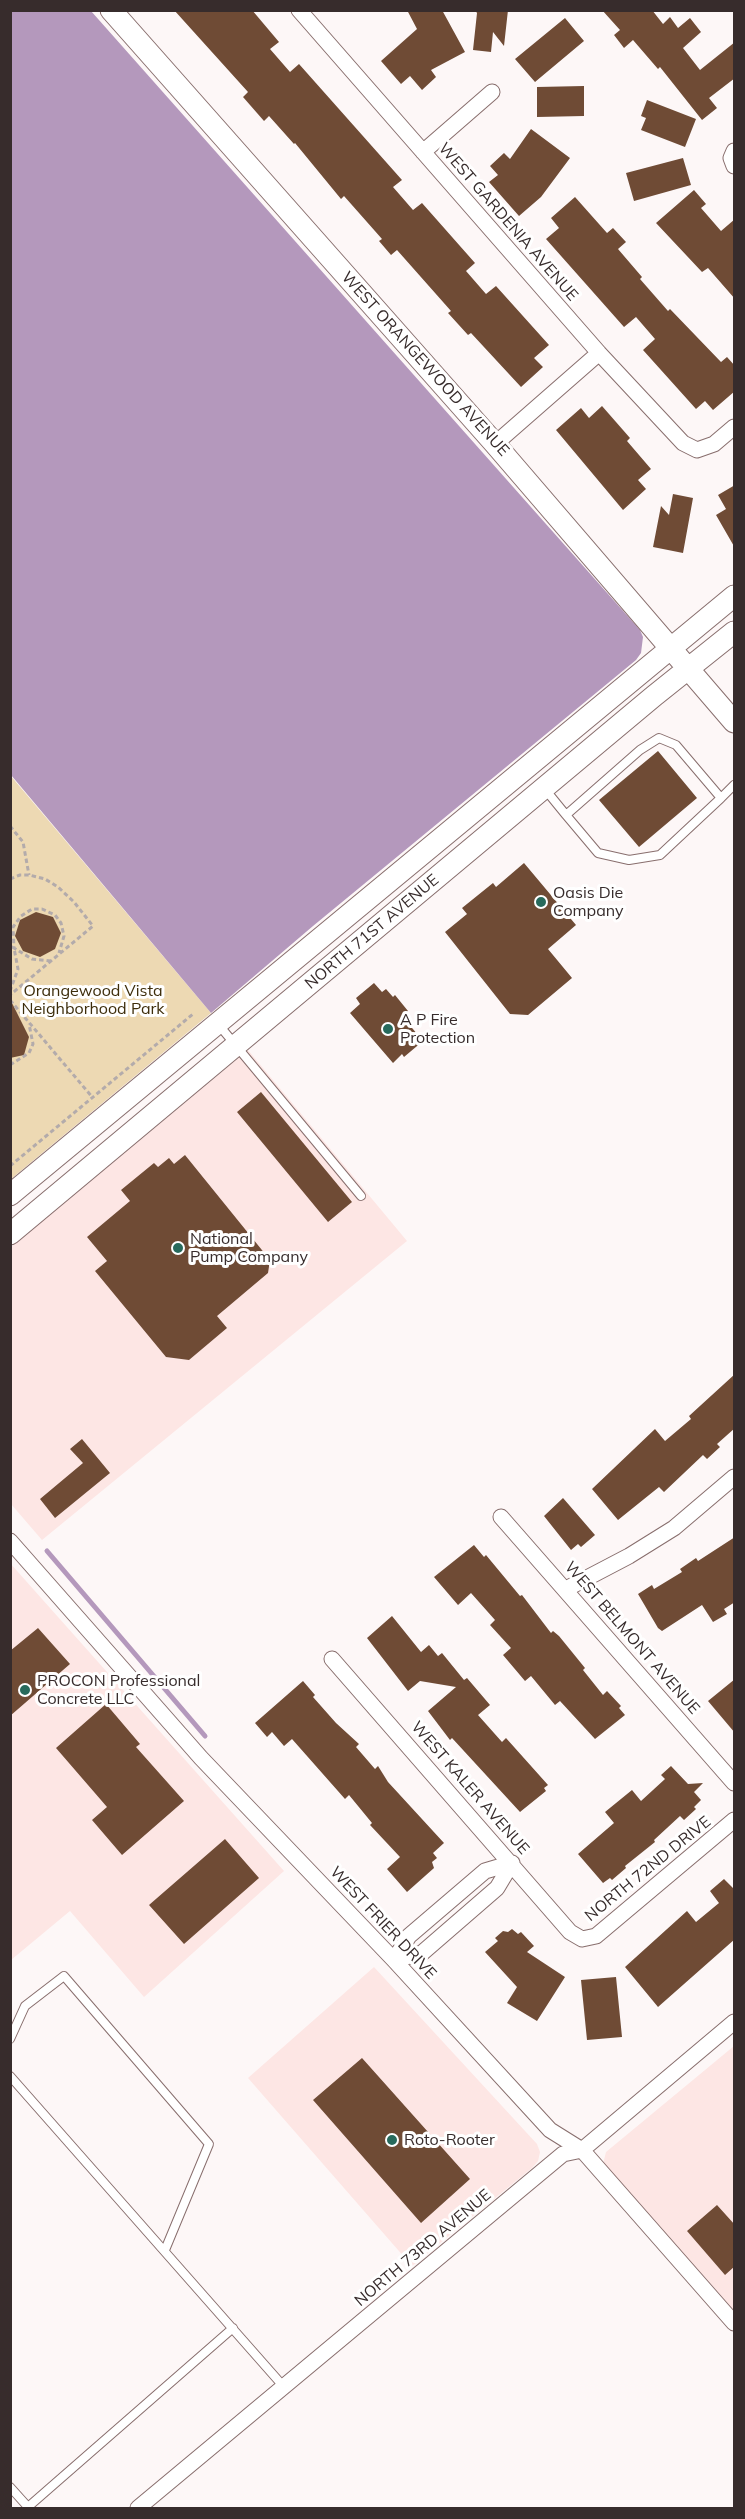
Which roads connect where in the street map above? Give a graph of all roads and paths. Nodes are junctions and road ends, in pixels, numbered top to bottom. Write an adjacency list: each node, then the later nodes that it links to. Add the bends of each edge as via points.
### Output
1 (111, 10): 7 (street, WEST ORANGEWOOD AVENUE)
2 (300, 10): 4 (street, WEST GARDENIA AVENUE)
3 (492, 92): 4 (street)
4 (423, 152): 5 (street, WEST GARDENIA AVENUE)
5 (599, 352): 6 (street, WEST GARDENIA AVENUE, via 683,443 697,450 714,444); 7 (street)
6 (735, 427)
7 (495, 444): 10 (street, WEST ORANGEWOOD AVENUE)
8 (735, 596): 10 (street, NORTH 71ST AVENUE)
9 (735, 632): 11 (street, NORTH 71ST AVENUE)
10 (672, 648): 11 (street, WEST ORANGEWOOD AVENUE); 27 (street, NORTH 71ST AVENUE)
11 (689, 668): 12 (street, WEST ORANGEWOOD AVENUE); 14 (street, NORTH 71ST AVENUE)
12 (735, 722)
13 (735, 785): 15 (lane)
14 (544, 789): 16 (lane); 28 (street, NORTH 71ST AVENUE)
15 (720, 798): 16 (lane, via 660,855 629,860 598,853); 16 (lane, via 676,745 659,738)
16 (566, 815)
17 (10, 826): 18 (path, via 23,842)
18 (29, 874): 19 (path); 21 (path, via 58,887 93,926)
19 (10, 879)
20 (12, 948): 21 (path, via 15,921 26,912 42,909 61,923 64,936); 22 (path, via 32,959); 23 (path, via 18,969)
21 (60, 954): 22 (path)
22 (51, 961): 23 (path)
23 (10, 993)
24 (10, 1000): 26 (path)
25 (193, 1014): 30 (path)
26 (29, 1022): 29 (path, via 33,1044 29,1053); 30 (path)
27 (217, 1023): 28 (lane); 32 (street, NORTH 71ST AVENUE)
28 (236, 1046): 33 (lane); 34 (street, NORTH 71ST AVENUE)
29 (10, 1065)
30 (93, 1098): 31 (path)
31 (10, 1166)
32 (18, 1189): 34 (street)
33 (361, 1196)
34 (43, 1207): 35 (street, NORTH 71ST AVENUE)
35 (10, 1234)
36 (735, 1477): 39 (street, via 674,1528)
37 (501, 1517): 39 (street, WEST BELMONT AVENUE)
38 (10, 1541): 45 (street, WEST FRIER DRIVE, via 201,1758)
39 (566, 1589): 41 (street, WEST BELMONT AVENUE)
40 (332, 1659): 43 (street, WEST KALER AVENUE)
41 (735, 1783)
42 (735, 1821): 44 (street, NORTH 72ND DRIVE, via 596,1936)
43 (512, 1863): 44 (street, WEST KALER AVENUE, via 570,1932); 45 (street, via 497,1888 422,1953)
44 (582, 1939)
45 (394, 1960): 49 (street, WEST FRIER DRIVE, via 549,2130)
46 (735, 2022): 49 (street, NORTH 73RD AVENUE)
47 (10, 2039): 50 (lane, via 25,2006 64,1976 208,2144)
48 (10, 2076): 50 (lane)
49 (582, 2150): 51 (street, WEST FRIER DRIVE); 53 (street, NORTH 73RD AVENUE, via 563,2154)
50 (165, 2250): 52 (lane)
51 (733, 2317)
52 (233, 2328): 53 (lane); 54 (lane, via 28,2507)
53 (284, 2387): 55 (street, NORTH 73RD AVENUE)
54 (10, 2487)
55 (138, 2508)

